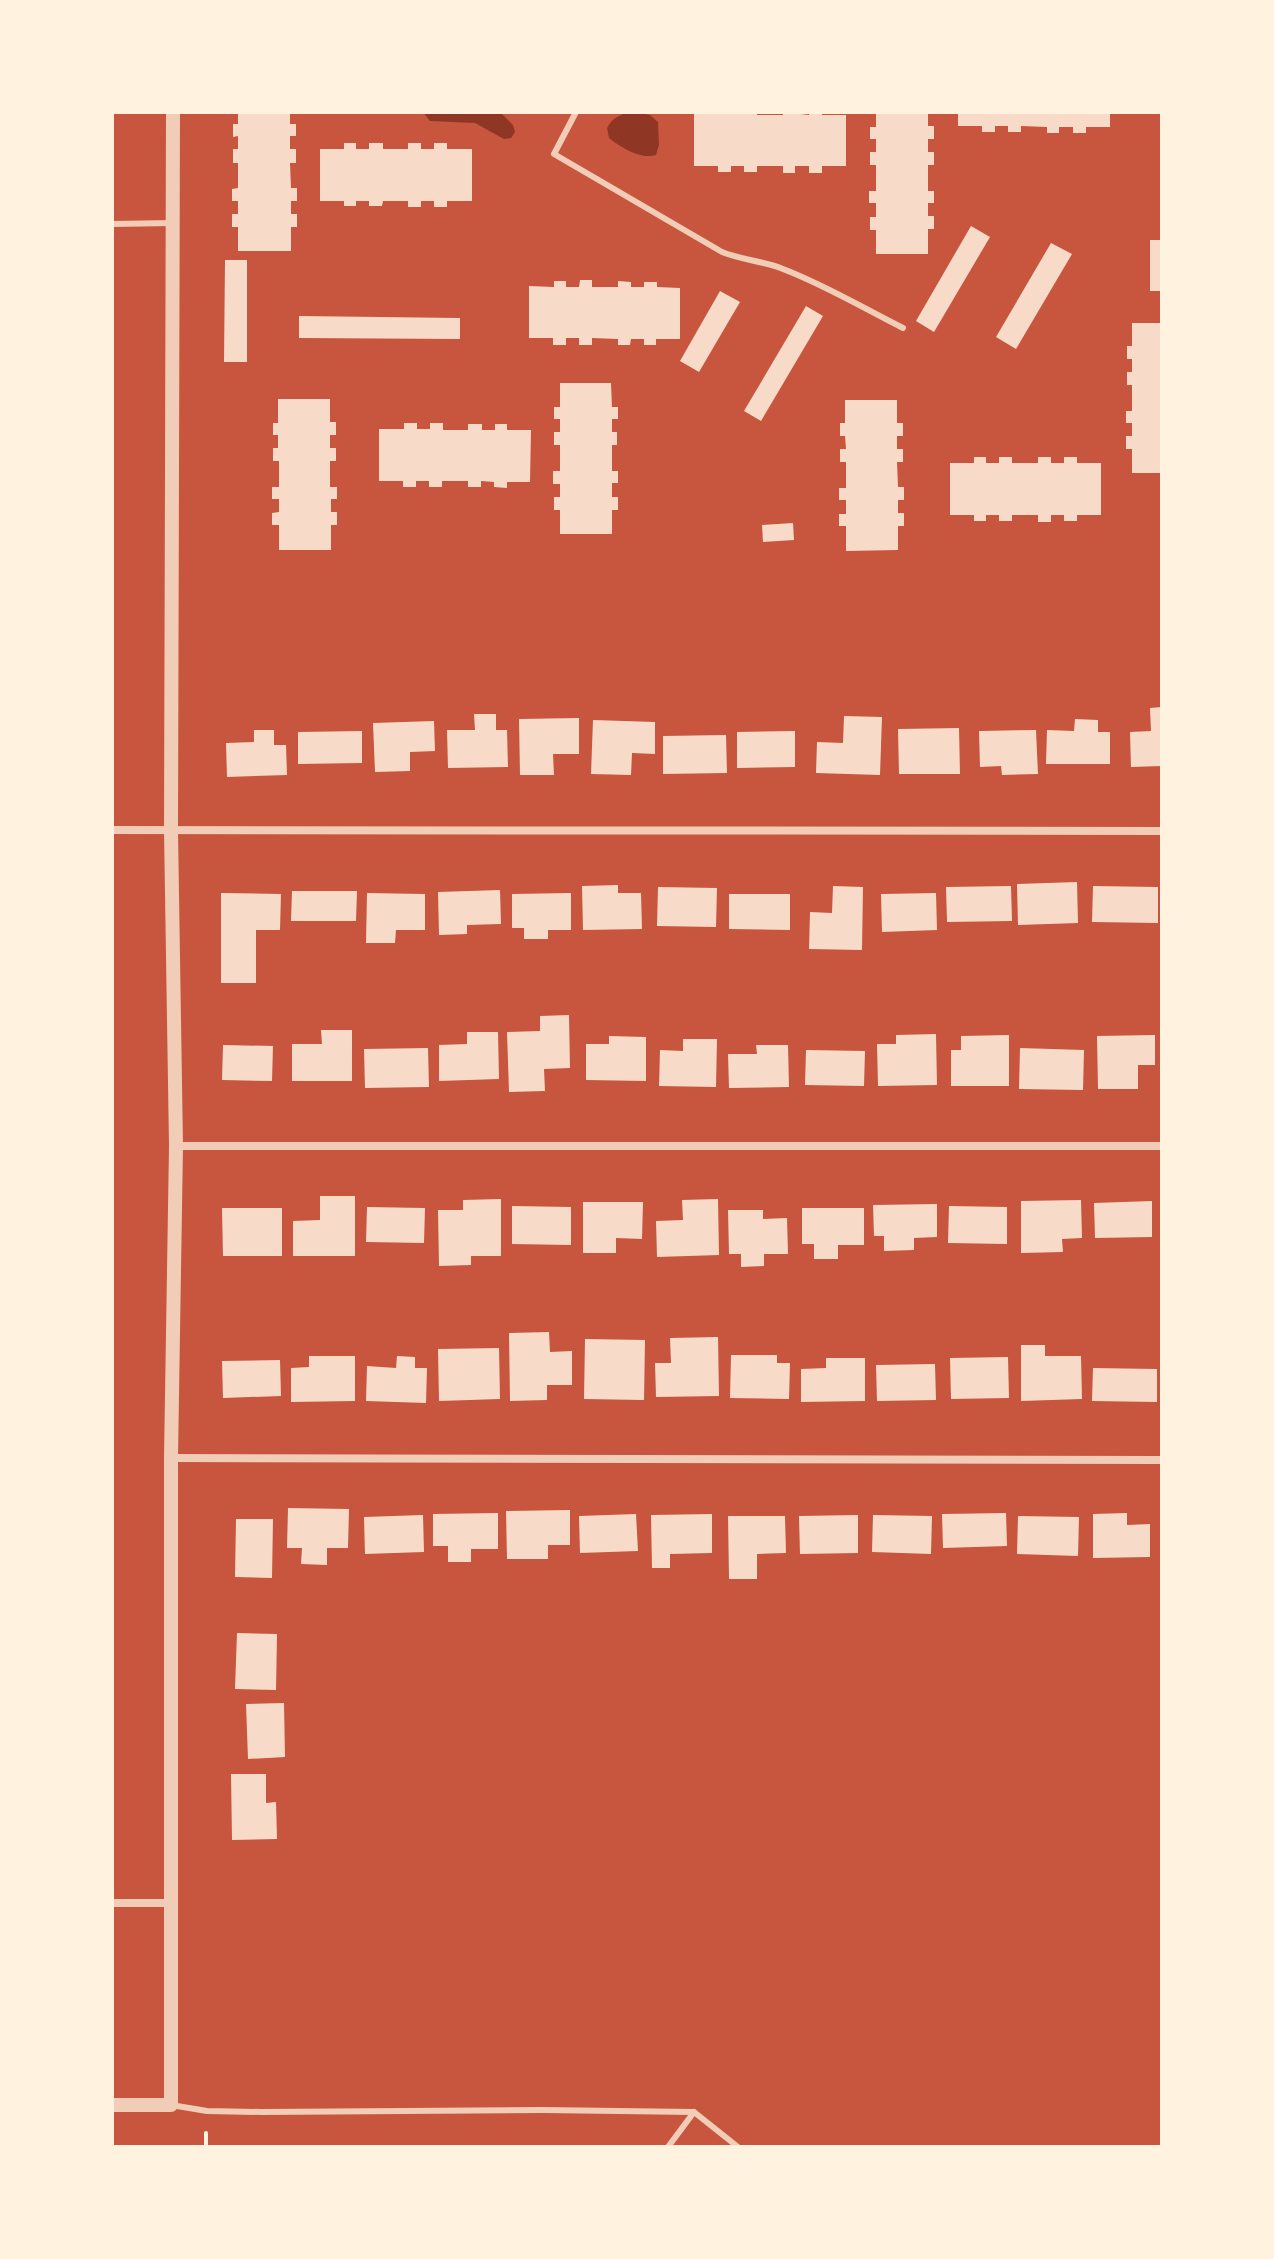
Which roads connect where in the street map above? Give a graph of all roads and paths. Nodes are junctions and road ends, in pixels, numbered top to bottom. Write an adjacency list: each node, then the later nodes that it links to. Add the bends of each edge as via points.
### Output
1 (173, 112): 3 (street)
2 (576, 112): 5 (lane, via 554,154 722,252 799,275)
3 (173, 223): 4 (lane); 7 (street)
4 (112, 224)
5 (903, 328)
6 (112, 830): 7 (street)
7 (171, 830): 8 (street); 9 (street)
8 (1162, 831)
9 (176, 1146): 10 (street); 11 (street)
10 (1162, 1146)
11 (171, 1458): 12 (street); 14 (street)
12 (1162, 1460)
13 (112, 1903): 14 (street)
14 (172, 1903): 16 (street)
15 (112, 2105): 16 (street)
16 (171, 2105): 17 (lane, via 261,2112)
17 (694, 2112): 20 (lane); 21 (lane)
18 (206, 2133): 19 (path)
19 (206, 2147)
20 (668, 2147)
21 (738, 2147)

